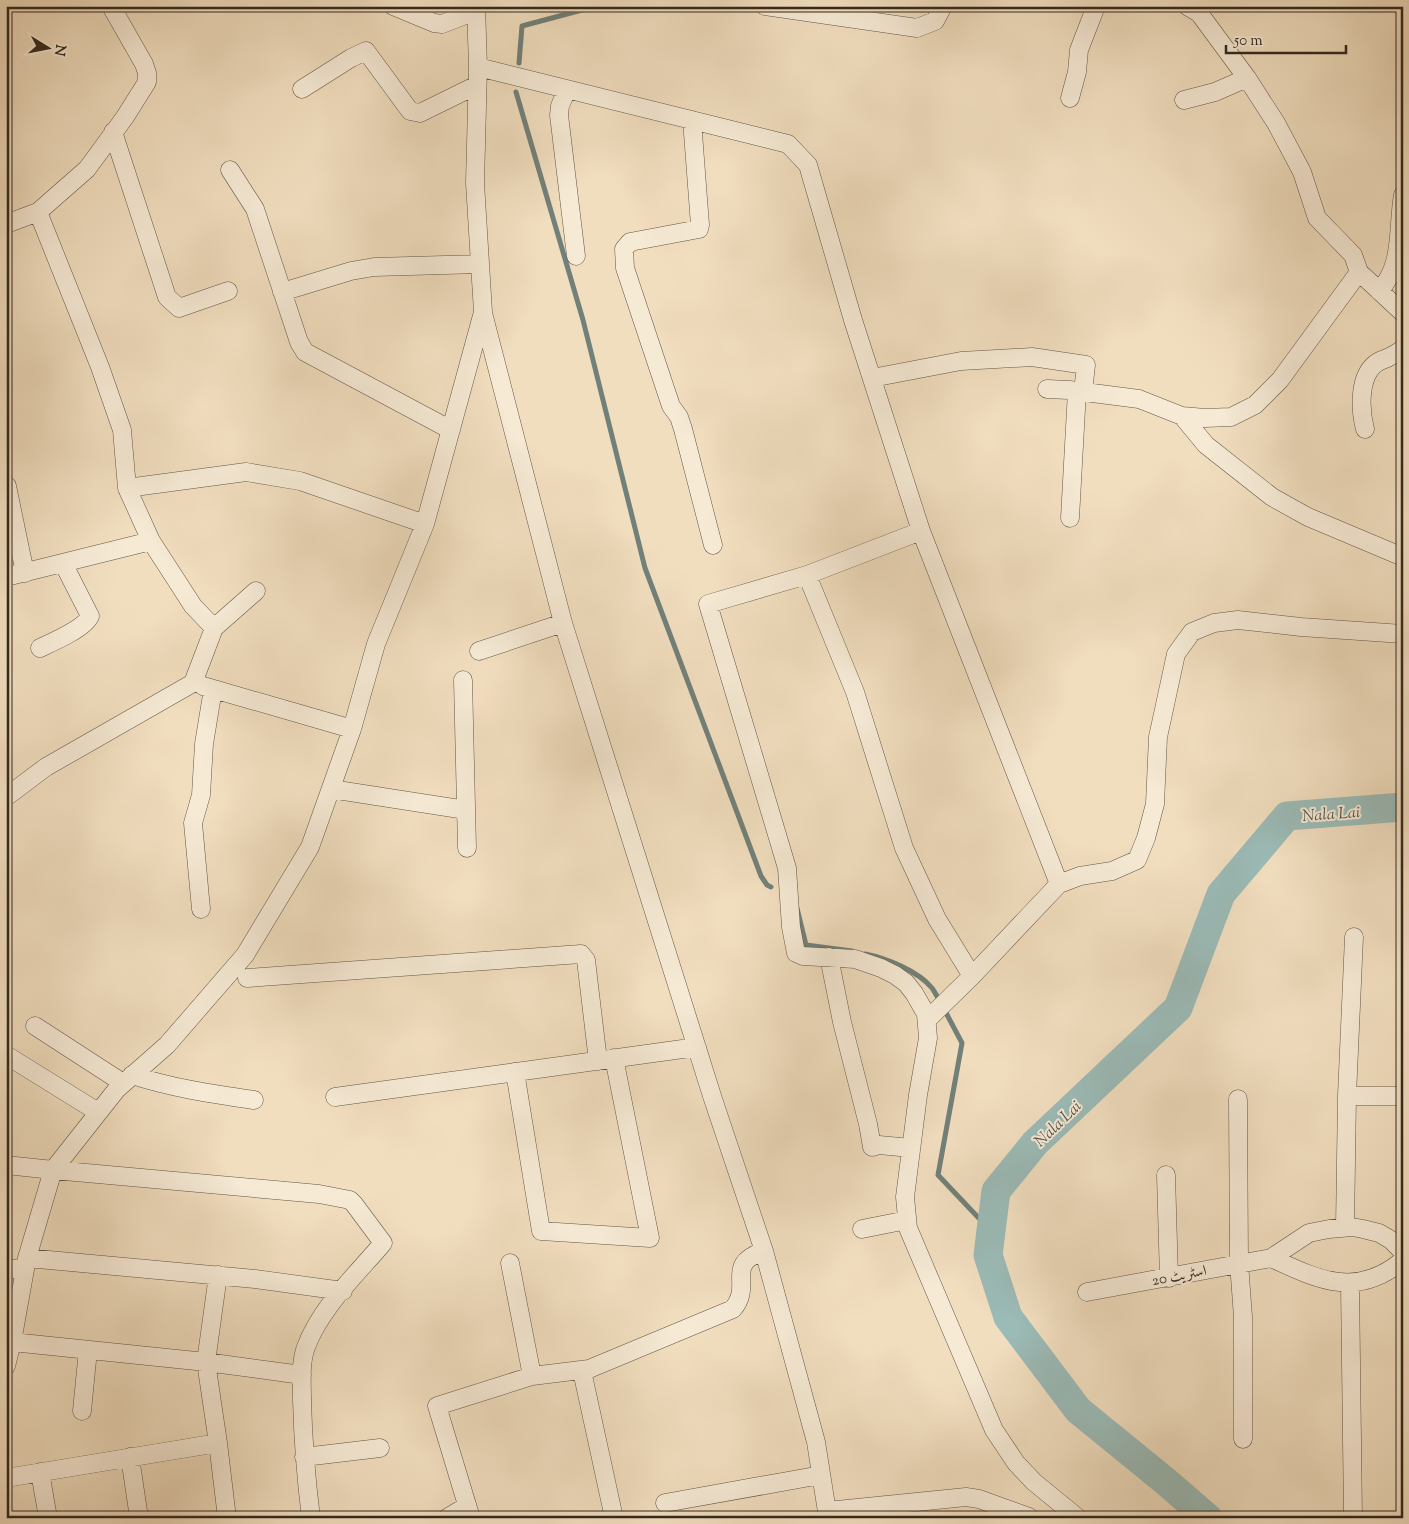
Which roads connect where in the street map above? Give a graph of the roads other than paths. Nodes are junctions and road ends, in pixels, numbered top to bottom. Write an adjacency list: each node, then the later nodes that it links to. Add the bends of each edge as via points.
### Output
1 (111, 6): 16 (street, via 147,73 146,82)
2 (393, 6): 7 (street, via 434,24 442,24)
3 (765, 6): 4 (street, via 917,28 935,21)
4 (943, 6)
5 (1096, 6): 13 (street, via 1079,50)
6 (1187, 6): 9 (street, via 1199,13)
7 (476, 8): 8 (street)
8 (478, 67): 10 (street); 12 (street)
9 (1248, 78): 14 (street, via 1215,92); 23 (street, via 1302,172 1317,218 1353,255)
10 (477, 86): 11 (street, via 420,113 410,111 366,51); 22 (street, via 475,183)
11 (302, 89)
12 (567, 89): 15 (street); 21 (street, via 559,115)
13 (1070, 98)
14 (1184, 100)
15 (692, 120): 30 (street, via 788,144 808,165); 42 (street, via 699,229 630,242 624,249 625,268 671,406 683,429)
16 (113, 132): 19 (street, via 87,169); 24 (street, via 167,297 179,308)
17 (230, 170): 26 (street, via 255,209)
18 (1403, 195): 25 (street, via 1395,265)
19 (38, 212): 20 (street); 37 (street, via 122,430)
20 (7, 228)
21 (576, 256)
22 (480, 264): 26 (street, via 374,267); 27 (street)
23 (1359, 272): 25 (street); 33 (street, via 1280,380 1255,405 1230,417)
24 (228, 291)
25 (1379, 291): 28 (street)
26 (282, 292): 35 (street, via 305,352)
27 (483, 312): 35 (street); 49 (street)
28 (1403, 313)
29 (1403, 348): 34 (street, via 1378,362 1366,377 1361,412)
30 (872, 378): 32 (street, via 961,361 1032,357 1086,365); 40 (street)
31 (1047, 389): 32 (street)
32 (1080, 391): 33 (street, via 1139,399); 38 (street)
33 (1182, 416): 43 (street, via 1206,445 1272,497 1308,517)
34 (1365, 429)
35 (451, 430): 39 (street)
36 (7, 486): 45 (street)
37 (127, 488): 39 (street, via 246,472 300,481); 41 (street)
38 (1070, 518)
39 (424, 524): 57 (street, via 376,644)
40 (921, 531): 46 (street); 62 (street)
41 (151, 541): 44 (street); 50 (street, via 193,606)
42 (713, 545)
43 (1403, 557)
44 (63, 563): 45 (street); 52 (street, via 90,616 88,621)
45 (25, 573): 47 (street)
46 (807, 575): 65 (street, via 708,604 787,868 796,953); 66 (street, via 855,692 904,848 937,919)
47 (6, 577)
48 (256, 591): 50 (street)
49 (562, 623): 53 (street); 70 (street)
50 (214, 628): 55 (street)
51 (1403, 634): 62 (street, via 1238,620 1214,623 1192,632 1176,654 1158,737 1155,804 1137,860 1112,871 1080,876)
52 (40, 648)
53 (479, 651)
54 (463, 680): 60 (street)
55 (193, 683): 56 (street); 59 (street, via 46,767)
56 (213, 689): 57 (street); 63 (street, via 204,744 202,795 193,824)
57 (352, 729): 58 (street)
58 (331, 789): 60 (street); 74 (street, via 310,847 246,955 167,1045)
59 (6, 797)
60 (466, 810): 61 (street)
61 (467, 848)
62 (1059, 884): 66 (street)
63 (201, 908)
64 (1354, 936): 75 (street)
65 (829, 957): 68 (street, via 855,959 895,975 914,993); 81 (street, via 872,1146)
66 (972, 976): 68 (street)
67 (247, 978): 72 (street, via 581,954 586,960)
68 (927, 1020): 81 (street, via 928,1038)
69 (35, 1026): 74 (street)
70 (697, 1047): 72 (street); 88 (street)
71 (6, 1055): 80 (street)
72 (606, 1059): 73 (street); 73 (street, via 650,1238 541,1231)
73 (515, 1072): 77 (street)
74 (128, 1079): 78 (street); 80 (street)
75 (1347, 1096): 76 (street); 86 (street)
76 (1403, 1096)
77 (335, 1097)
78 (254, 1100)
79 (1238, 1100): 94 (street)
80 (98, 1112): 83 (street)
81 (911, 1148): 85 (street, via 905,1197)
82 (6, 1164): 83 (street)
83 (53, 1170): 92 (street); 99 (street, via 319,1194 350,1200 383,1243)
84 (1166, 1176): 97 (street)
85 (907, 1220): 87 (street); 127 (street, via 929,1281 994,1430 1016,1463 1034,1482)
86 (1345, 1227): 89 (street, اسٹریٹ 20, via 1378,1233); 90 (street, اسٹریٹ 20, via 1309,1232)
87 (862, 1229)
88 (764, 1251): 105 (street, via 745,1260 741,1267 742,1295 733,1309); 115 (street, via 816,1442)
89 (1403, 1252)
90 (1271, 1258): 94 (street, اسٹریٹ 20); 98 (street, via 1320,1278)
91 (1403, 1260): 98 (street, via 1376,1277)
92 (26, 1263): 95 (street); 96 (street); 101 (street)
93 (510, 1263): 107 (street)
94 (1239, 1263): 97 (street, اسٹریٹ 20); 109 (street, via 1243,1317)
95 (6, 1269)
96 (218, 1275): 99 (street); 103 (street)
97 (1169, 1278): 100 (street, اسٹریٹ 20)
98 (1350, 1284): 128 (street)
99 (343, 1291): 106 (street, via 316,1327 306,1348)
100 (1087, 1292)
101 (12, 1342): 102 (street); 104 (street)
102 (88, 1350): 103 (street); 108 (street)
103 (206, 1362): 106 (street); 110 (street)
104 (6, 1366)
105 (582, 1371): 107 (street); 126 (street)
106 (302, 1375): 113 (street)
107 (532, 1376): 118 (street, via 438,1406)
108 (82, 1411)
109 (1242, 1439)
110 (218, 1443): 112 (street); 123 (street)
111 (380, 1448): 113 (street)
112 (130, 1457): 114 (street); 122 (street)
113 (304, 1457): 124 (street)
114 (40, 1472): 116 (street); 121 (street)
115 (821, 1475): 117 (street); 119 (street)
116 (6, 1478)
117 (665, 1503)
118 (469, 1512): 125 (street)
119 (827, 1514): 120 (street, via 966,1497)
120 (1029, 1517)
121 (48, 1518)
122 (139, 1518)
123 (227, 1518)
124 (310, 1518)
125 (447, 1518)
126 (614, 1518)
127 (1078, 1518)
128 (1353, 1518)

